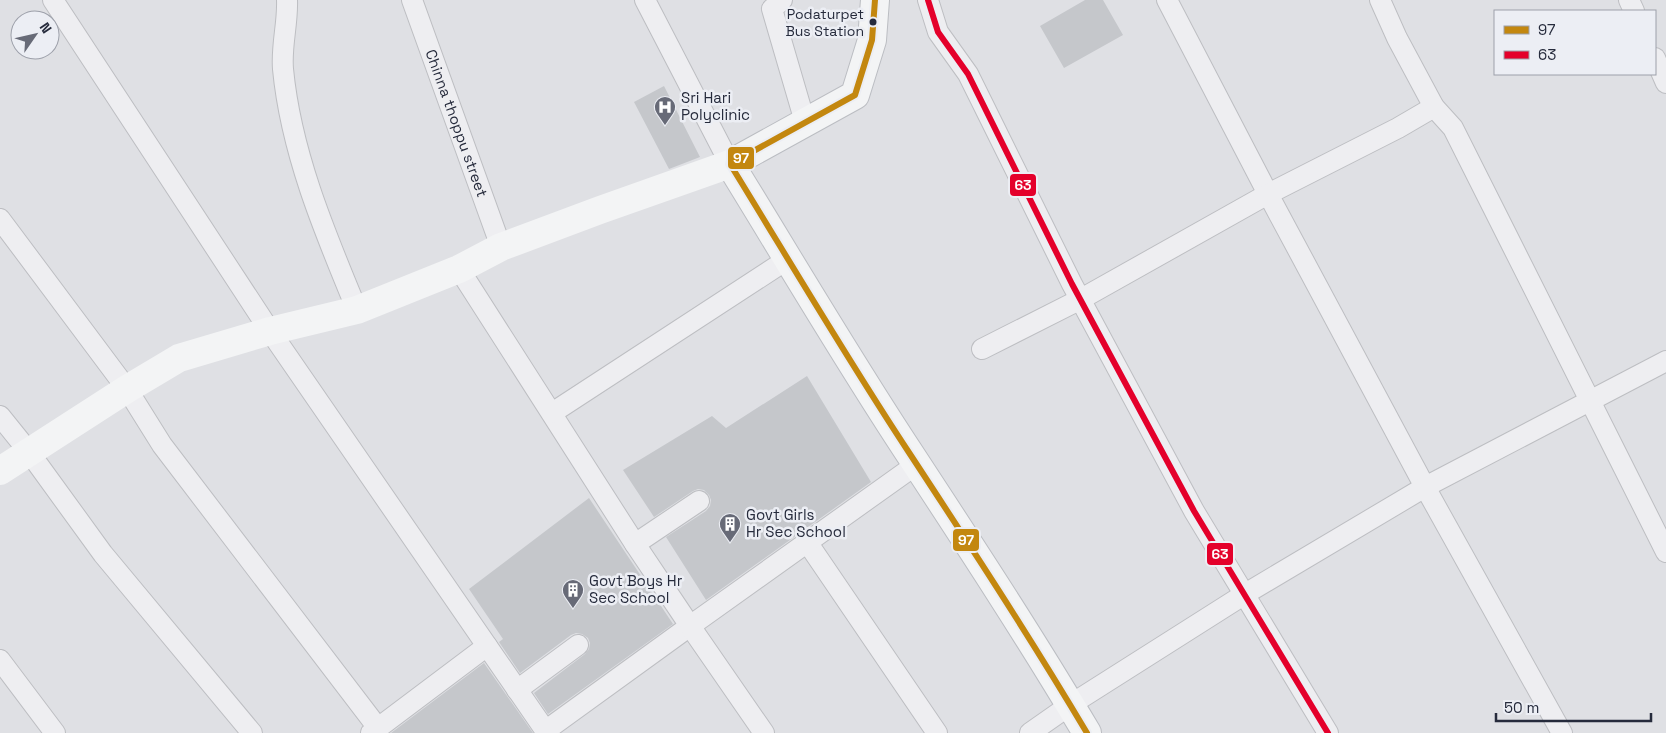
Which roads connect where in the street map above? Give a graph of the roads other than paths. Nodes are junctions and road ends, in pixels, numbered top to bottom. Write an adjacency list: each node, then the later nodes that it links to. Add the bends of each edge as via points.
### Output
1 (53, 0): 22 (street)
2 (287, 0): 21 (street, via 283,68 292,123 305,171)
3 (412, 0): 17 (street, Chinna thoppu street)
4 (645, 0): 14 (street)
5 (782, 0): 13 (street, via 772,9)
6 (875, 0): 13 (main road, via 872,40 855,94)
7 (928, 0): 20 (street, via 938,32 968,74)
8 (1167, 0): 15 (street)
9 (1380, 0): 12 (street)
10 (1656, 60): 11 (street)
11 (1666, 83)
12 (1434, 107): 15 (street); 26 (street, via 1453,128)
13 (805, 122): 14 (main road)
14 (730, 164): 17 (main road); 18 (main road)
15 (1268, 194): 20 (street); 32 (street)
16 (0, 219): 25 (street)
17 (501, 247): 19 (main road)
18 (788, 259): 27 (street); 30 (main road)
19 (459, 269): 21 (main road); 27 (street)
20 (1081, 299): 23 (street); 37 (street, via 1194,511)
21 (356, 310): 22 (main road)
22 (270, 331): 25 (main road, via 179,358); 39 (street)
23 (982, 348)
24 (1666, 361): 26 (street)
25 (127, 389): 29 (main road); 44 (street, via 162,445)
26 (1589, 401): 32 (street); 36 (street)
27 (552, 413): 35 (street)
28 (0, 416): 29 (street)
29 (29, 452): 31 (main road); 47 (street, via 103,554)
30 (917, 464): 34 (street); 43 (main road, via 986,568)
31 (0, 471)
32 (1425, 487): 37 (street); 53 (street)
33 (699, 502): 35 (street)
34 (807, 542): 38 (street); 49 (street)
35 (635, 544): 38 (street)
36 (1666, 552)
37 (1246, 594): 43 (street); 52 (street)
38 (690, 626): 45 (street); 48 (street)
39 (487, 646): 42 (street); 44 (street)
40 (578, 646): 42 (street)
41 (0, 660): 46 (street)
42 (518, 690): 45 (street)
43 (1070, 705): 50 (street); 51 (main road)
44 (374, 730)
45 (546, 732)
46 (55, 733)
47 (252, 733)
48 (764, 733)
49 (937, 733)
50 (1030, 733)
51 (1086, 733)
52 (1328, 733)
53 (1562, 733)

